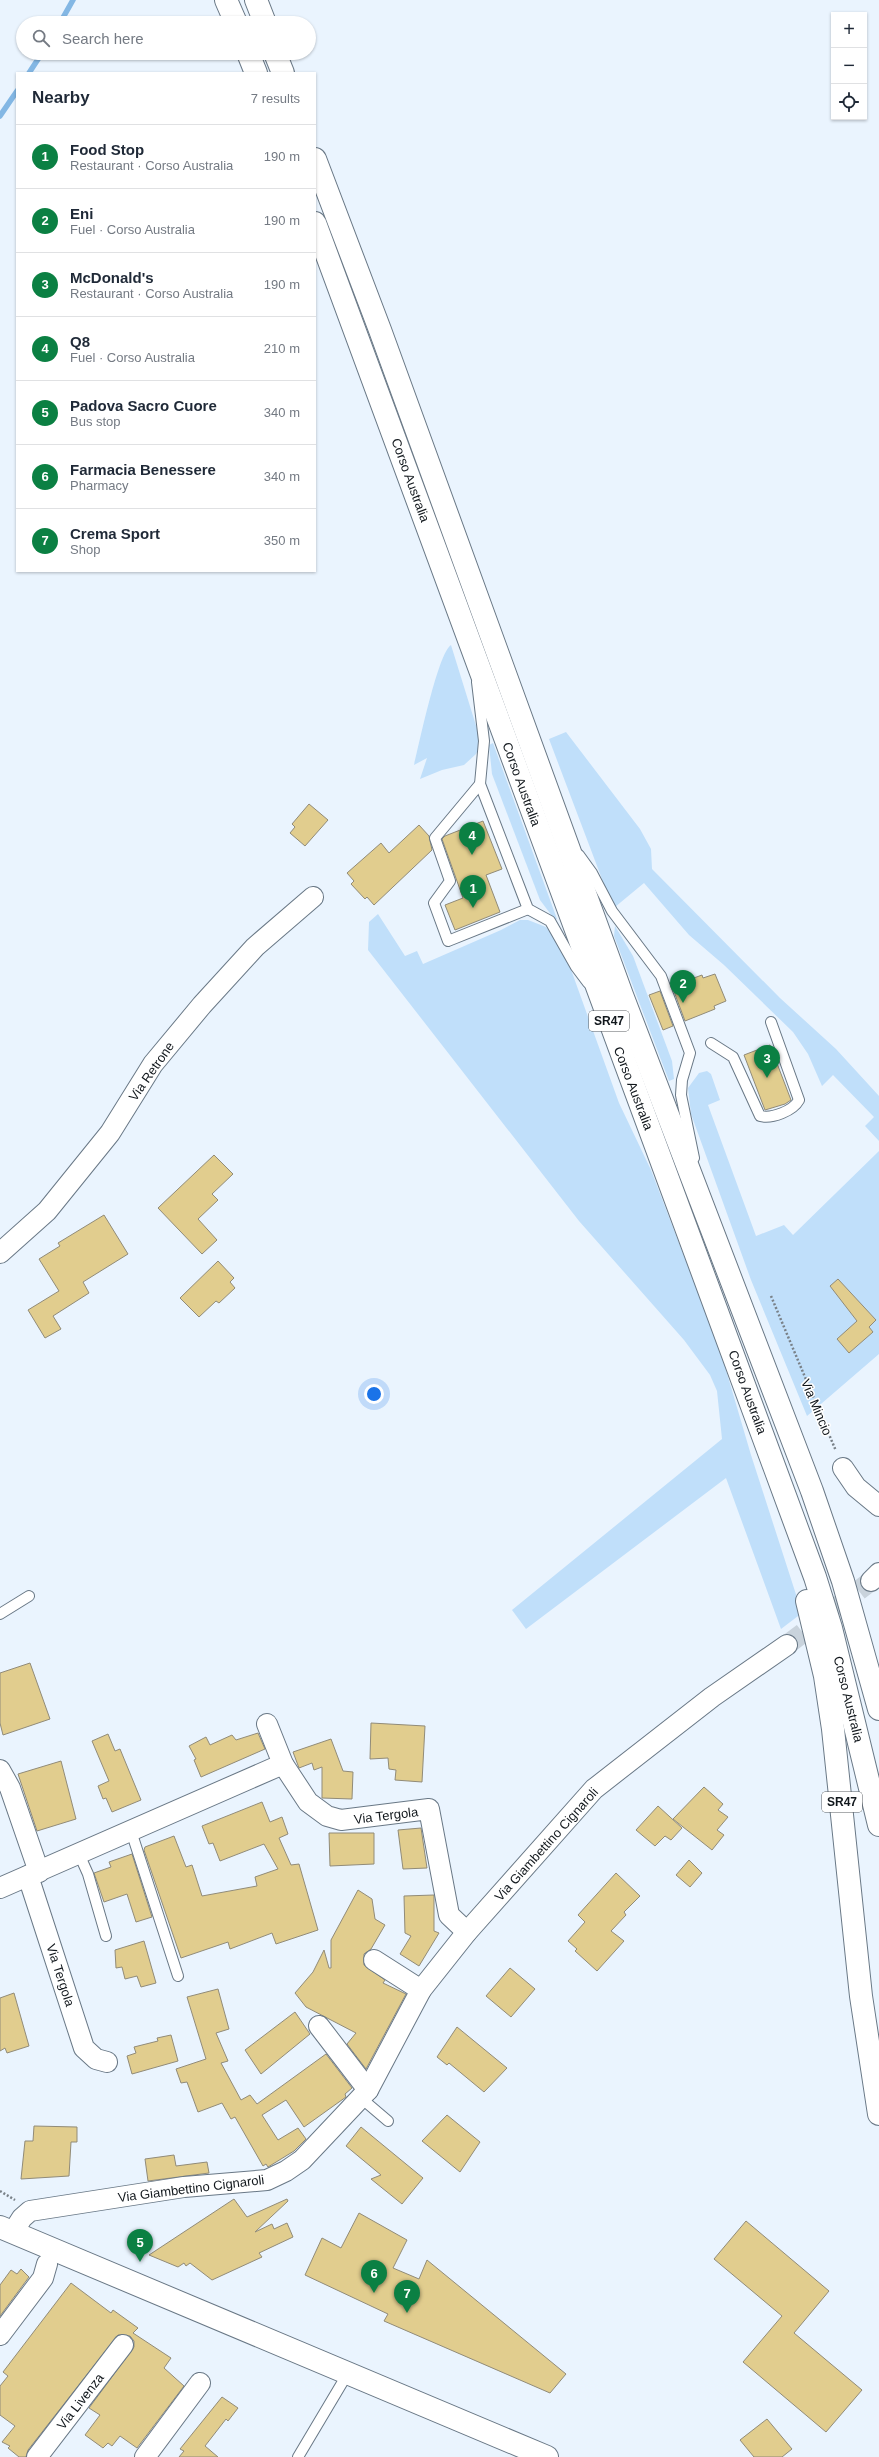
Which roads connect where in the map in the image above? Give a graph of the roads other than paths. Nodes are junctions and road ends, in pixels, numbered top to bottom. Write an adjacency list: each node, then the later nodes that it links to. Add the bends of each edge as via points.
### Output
1 (226, 0): 4 (main road)
2 (256, 0): 5 (main road)
3 (271, 0): 6 (main road)
4 (233, 16)
5 (262, 16)
6 (274, 16)
7 (251, 60): 10 (main road)
8 (278, 60): 11 (main road)
9 (284, 60): 12 (main road)
10 (256, 72)
11 (283, 72)
12 (287, 72)
13 (316, 162): 17 (main road, Corso Australia / SR47)
14 (316, 226): 15 (main road, Corso Australia / SR47)
15 (474, 652): 16 (lane, via 484,741); 20 (main road, Corso Australia / SR47)
16 (480, 784): 19 (lane); 19 (lane, via 435,838 450,881 434,903 448,941)
17 (565, 835): 23 (main road, Corso Australia / SR47, via 622,995); 23 (lane, via 592,873 612,911 664,983 690,1053 682,1080 681,1095)
18 (313, 897): 24 (street, Via Retrone, via 255,947 202,1005 153,1064 110,1133 47,1211)
19 (528, 909): 20 (lane, via 550,921 576,967)
20 (600, 997): 26 (main road, Corso Australia / SR47)
21 (771, 1022): 22 (lane, via 799,1100 796,1106 768,1118 760,1116 733,1056)
22 (711, 1043)
23 (700, 1194): 28 (main road, Corso Australia / SR47)
24 (0, 1253)
25 (843, 1468): 27 (street, via 856,1487)
26 (785, 1494): 37 (main road, Corso Australia / SR47, via 831,1628); 50 (main road, SR47, via 825,1676 839,1778 861,1996)
27 (879, 1506)
28 (844, 1581): 32 (main road, SR47); 33 (main road, Corso Australia / SR47)
29 (29, 1596): 30 (lane)
30 (0, 1614)
31 (787, 1645): 42 (street, Via Giambettino Cignaroli, via 714,1696 594,1789)
32 (879, 1655)
33 (879, 1709)
34 (267, 1724): 35 (street, Via Tergola)
35 (283, 1764): 38 (street); 42 (street, Via Tergola, via 308,1802 327,1816 341,1820 429,1809 449,1915)
36 (0, 1770): 40 (street, Via Tergola, via 10,1788)
37 (879, 1826)
38 (131, 1831): 39 (street); 45 (lane)
39 (79, 1854): 40 (street); 43 (lane, via 88,1874)
40 (33, 1874): 41 (street); 48 (street, Via Tergola, via 84,2048 96,2059)
41 (0, 1888)
42 (467, 1932): 46 (street, Via Giambettino Cignaroli)
43 (106, 1936)
44 (374, 1960): 46 (street)
45 (178, 1976)
46 (421, 1990): 49 (street, Via Giambettino Cignaroli)
47 (319, 2026): 49 (street)
48 (107, 2062)
49 (364, 2094): 51 (lane); 52 (street, Via Giambettino Cignaroli, via 302,2160 267,2180 184,2186 30,2211)
50 (879, 2114)
51 (388, 2121)
52 (7, 2229): 56 (main road)
53 (47, 2264): 54 (street, via 43,2278)
54 (0, 2335)
55 (123, 2345): 58 (street, Via Livenza)
56 (348, 2373): 60 (lane); 61 (main road)
57 (200, 2383): 59 (street)
58 (37, 2457)
59 (145, 2457)
60 (298, 2457)
61 (547, 2457)

